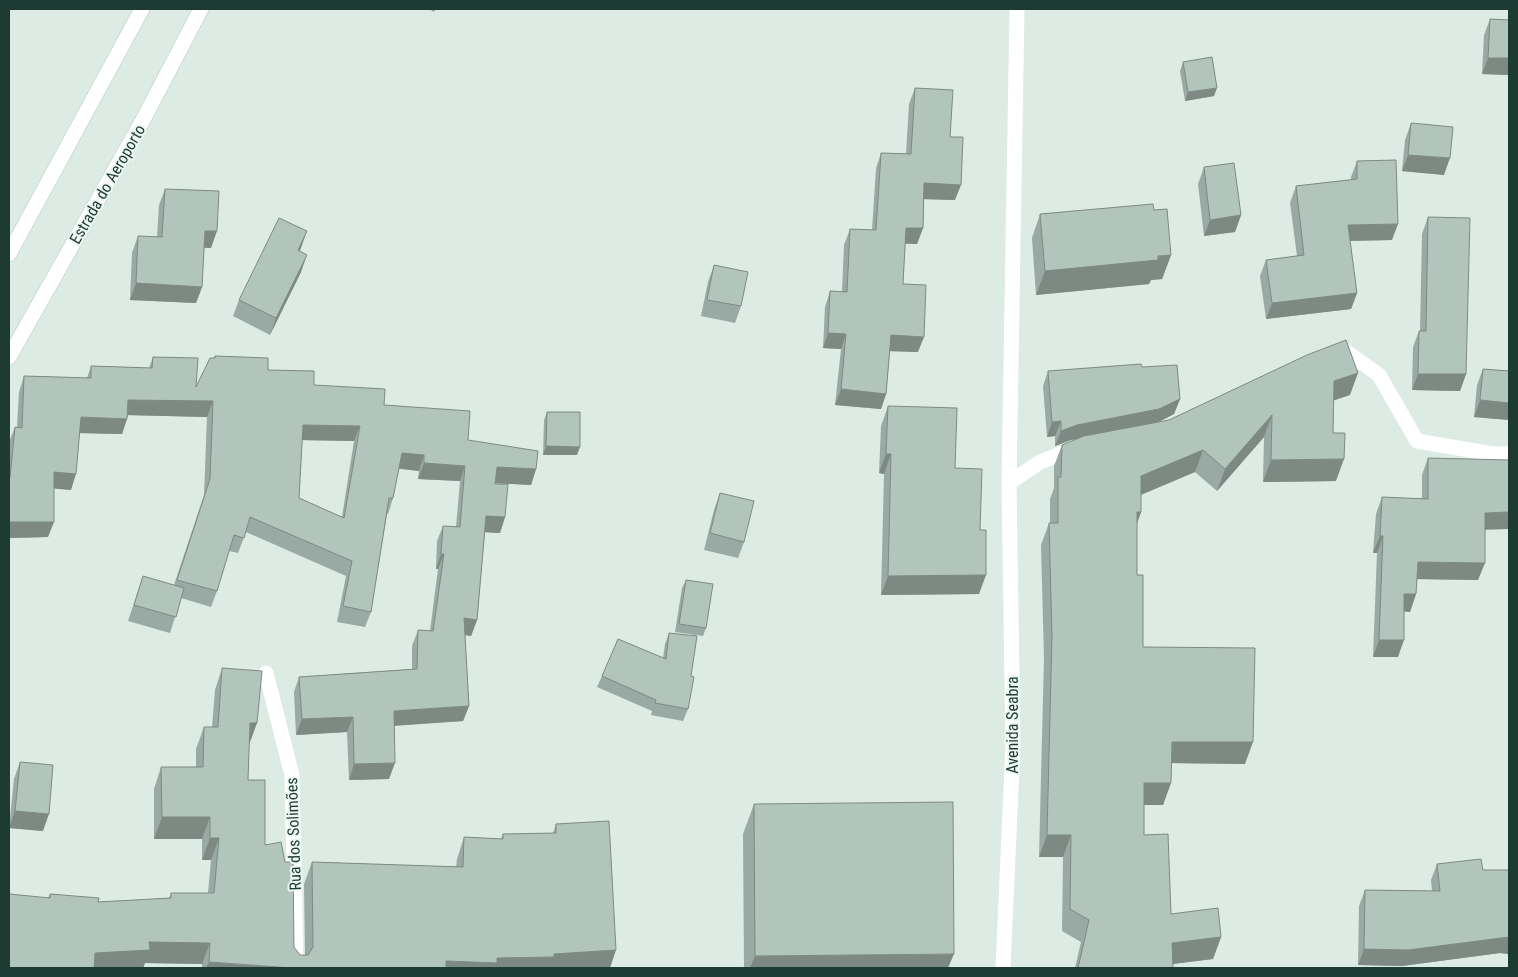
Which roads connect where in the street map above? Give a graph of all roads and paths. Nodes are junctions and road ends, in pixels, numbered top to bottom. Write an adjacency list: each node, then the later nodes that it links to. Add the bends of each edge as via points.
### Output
1 (142, 9): 4 (street)
2 (201, 9): 5 (street, Estrada do Aeroporto, via 144,118)
3 (1017, 9): 9 (street, Avenida Seabra)
4 (9, 254)
5 (9, 357)
6 (1325, 357): 8 (street, via 1344,350 1379,374 1417,441)
7 (1092, 445): 9 (street, via 1040,462)
8 (1509, 454)
9 (1009, 483): 12 (street, Avenida Seabra, via 1013,744)
10 (266, 673): 11 (street, Rua dos Solimões, via 292,775)
11 (296, 968)
12 (1003, 968)

